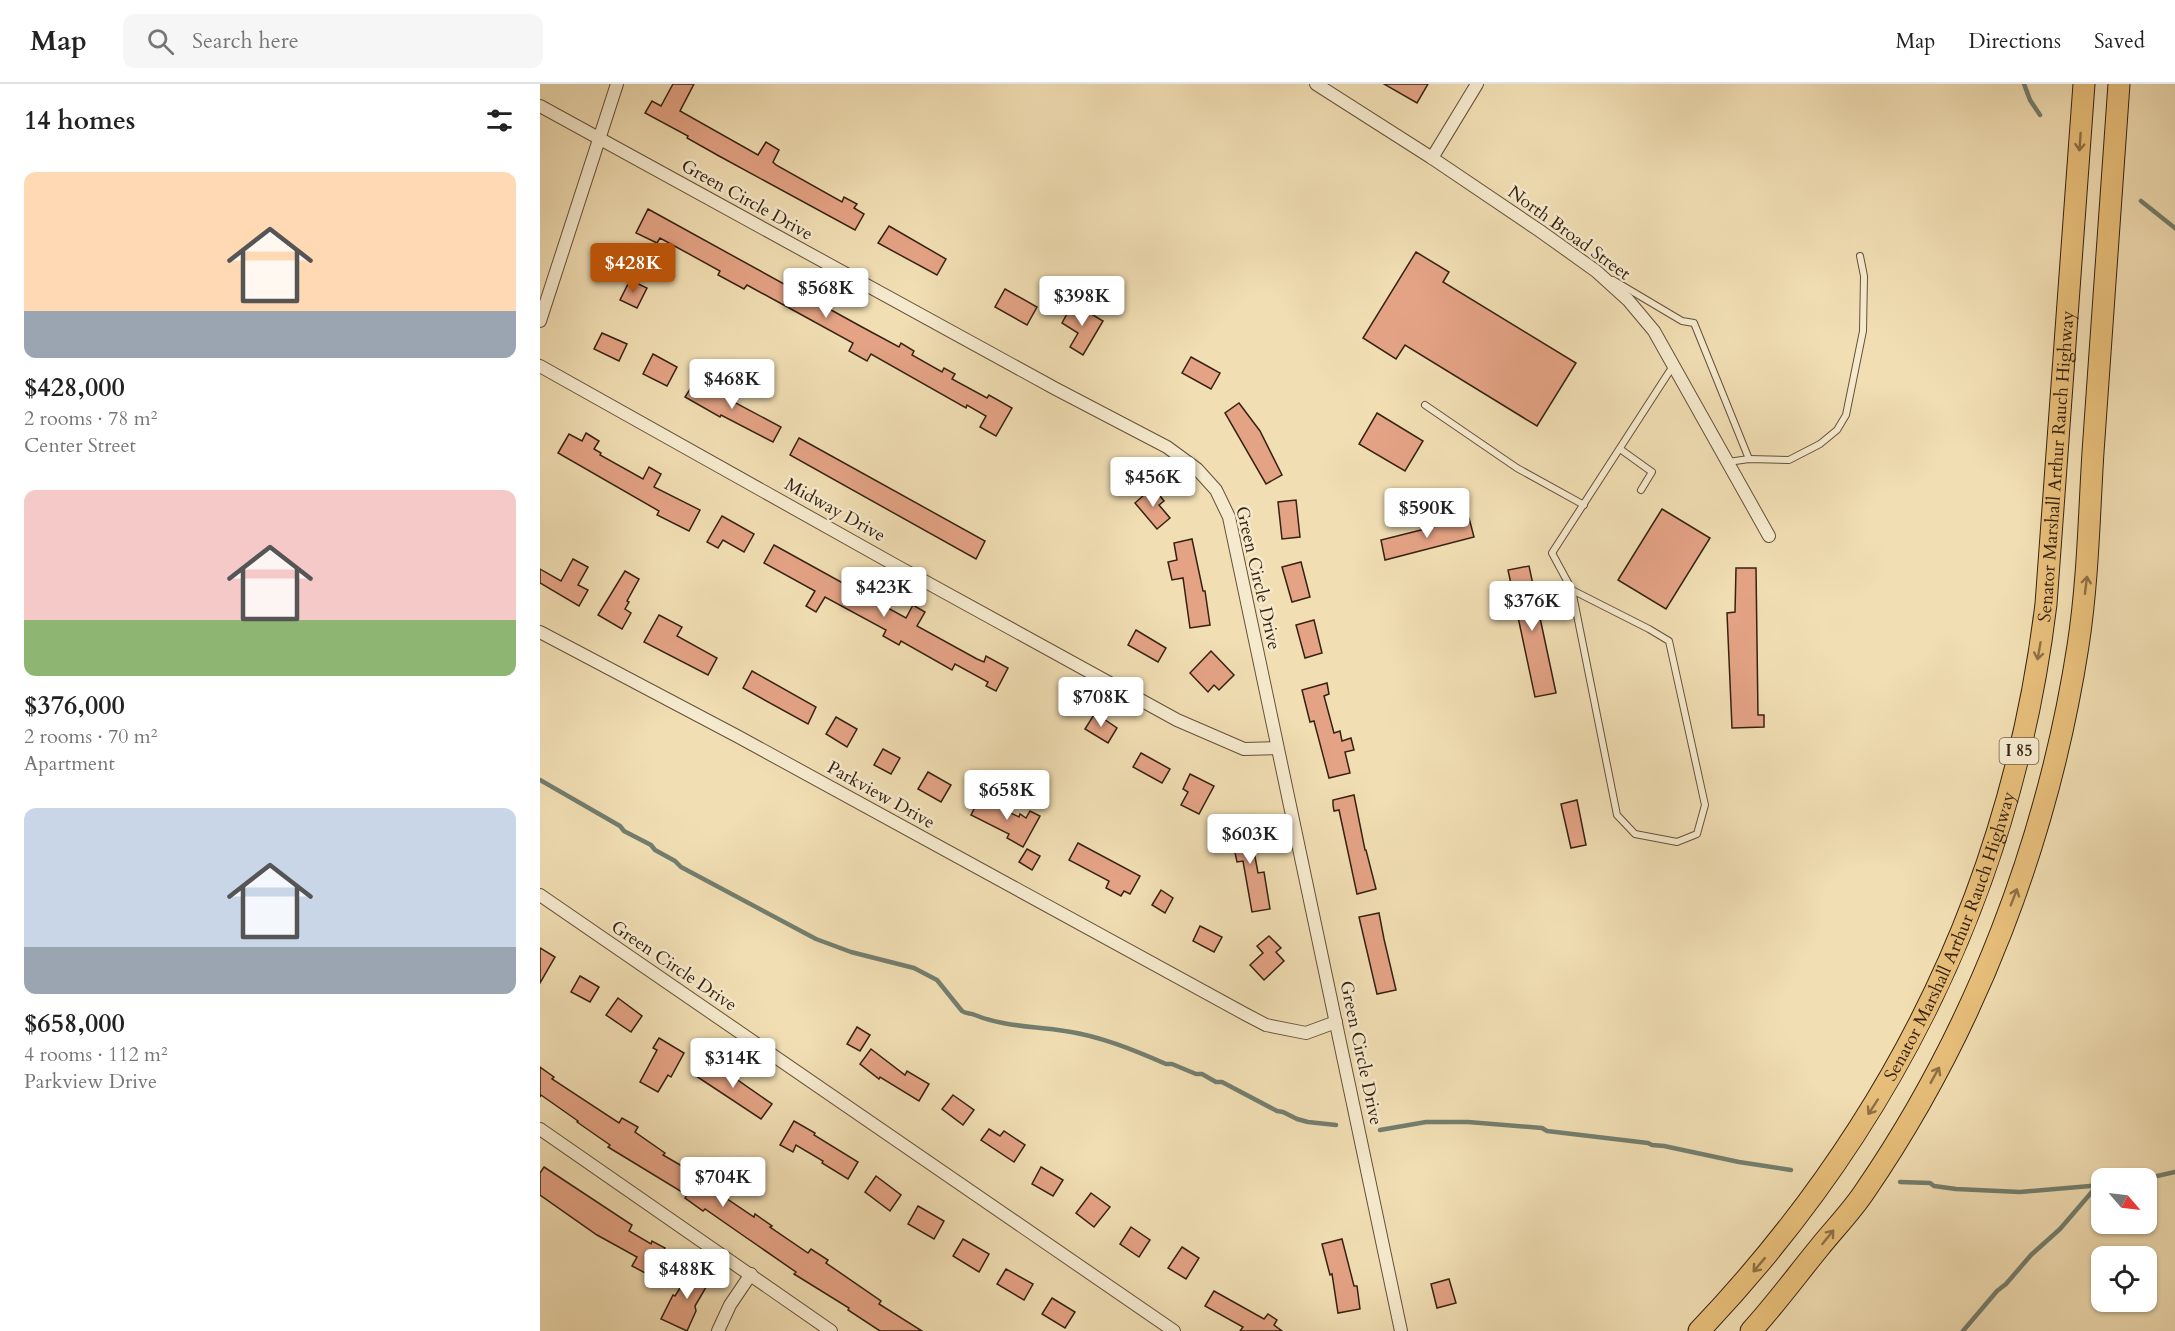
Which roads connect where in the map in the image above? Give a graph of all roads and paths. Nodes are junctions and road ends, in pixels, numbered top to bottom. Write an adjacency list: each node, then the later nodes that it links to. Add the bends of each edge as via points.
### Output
1 (617, 84): 7 (street)
2 (1316, 84): 8 (street, North Broad Street)
3 (1477, 84): 8 (street)
4 (2084, 84): 32 (highway, Senator Marshall Arthur Rauch Highway / I 85, one-way to 32, via 2046,604 2013,779 1991,852 1937,989 1889,1082 1786,1232)
5 (2119, 84): 33 (highway, Senator Marshall Arthur Rauch Highway / I 85, one-way to 5, via 1864,1193 1938,1070 1979,985 2024,871 2052,777 2078,647 2087,575)
6 (540, 106): 7 (street, Green Circle Drive)
7 (598, 139): 11 (street); 23 (street, Green Circle Drive, via 1167,447 1197,469 1216,490 1229,517)
8 (1432, 158): 10 (street, North Broad Street)
9 (1860, 256): 16 (lane, via 1864,276 1863,331 1846,415 1837,430 1820,444 1789,460)
10 (1596, 271): 12 (street, North Broad Street, via 1648,323); 16 (lane, via 1682,321 1694,323)
11 (540, 321)
12 (1673, 365): 15 (lane); 17 (street, North Broad Street)
13 (540, 366): 23 (street, Midway Drive, via 1177,720 1244,749)
14 (1425, 405): 19 (lane, via 1517,468)
15 (1620, 449): 18 (lane, via 1652,472); 19 (lane)
16 (1749, 459): 17 (lane)
17 (1728, 462): 20 (street, North Broad Street)
18 (1641, 490)
19 (1584, 505): 21 (lane, via 1552,553)
20 (1769, 537)
21 (1572, 590): 21 (lane, via 1617,815 1635,834 1677,843 1697,834 1705,806 1669,641)
22 (540, 632): 25 (street, Parkview Drive, via 1266,1025 1306,1033)
23 (1277, 748): 25 (street, Green Circle Drive)
24 (540, 895): 30 (street, Green Circle Drive)
25 (1336, 1022): 31 (street, Green Circle Drive)
26 (540, 1129): 27 (street)
27 (751, 1274): 28 (street); 29 (street)
28 (718, 1331)
29 (831, 1331)
30 (1174, 1331)
31 (1401, 1331)
32 (1699, 1331)
33 (1751, 1331)

